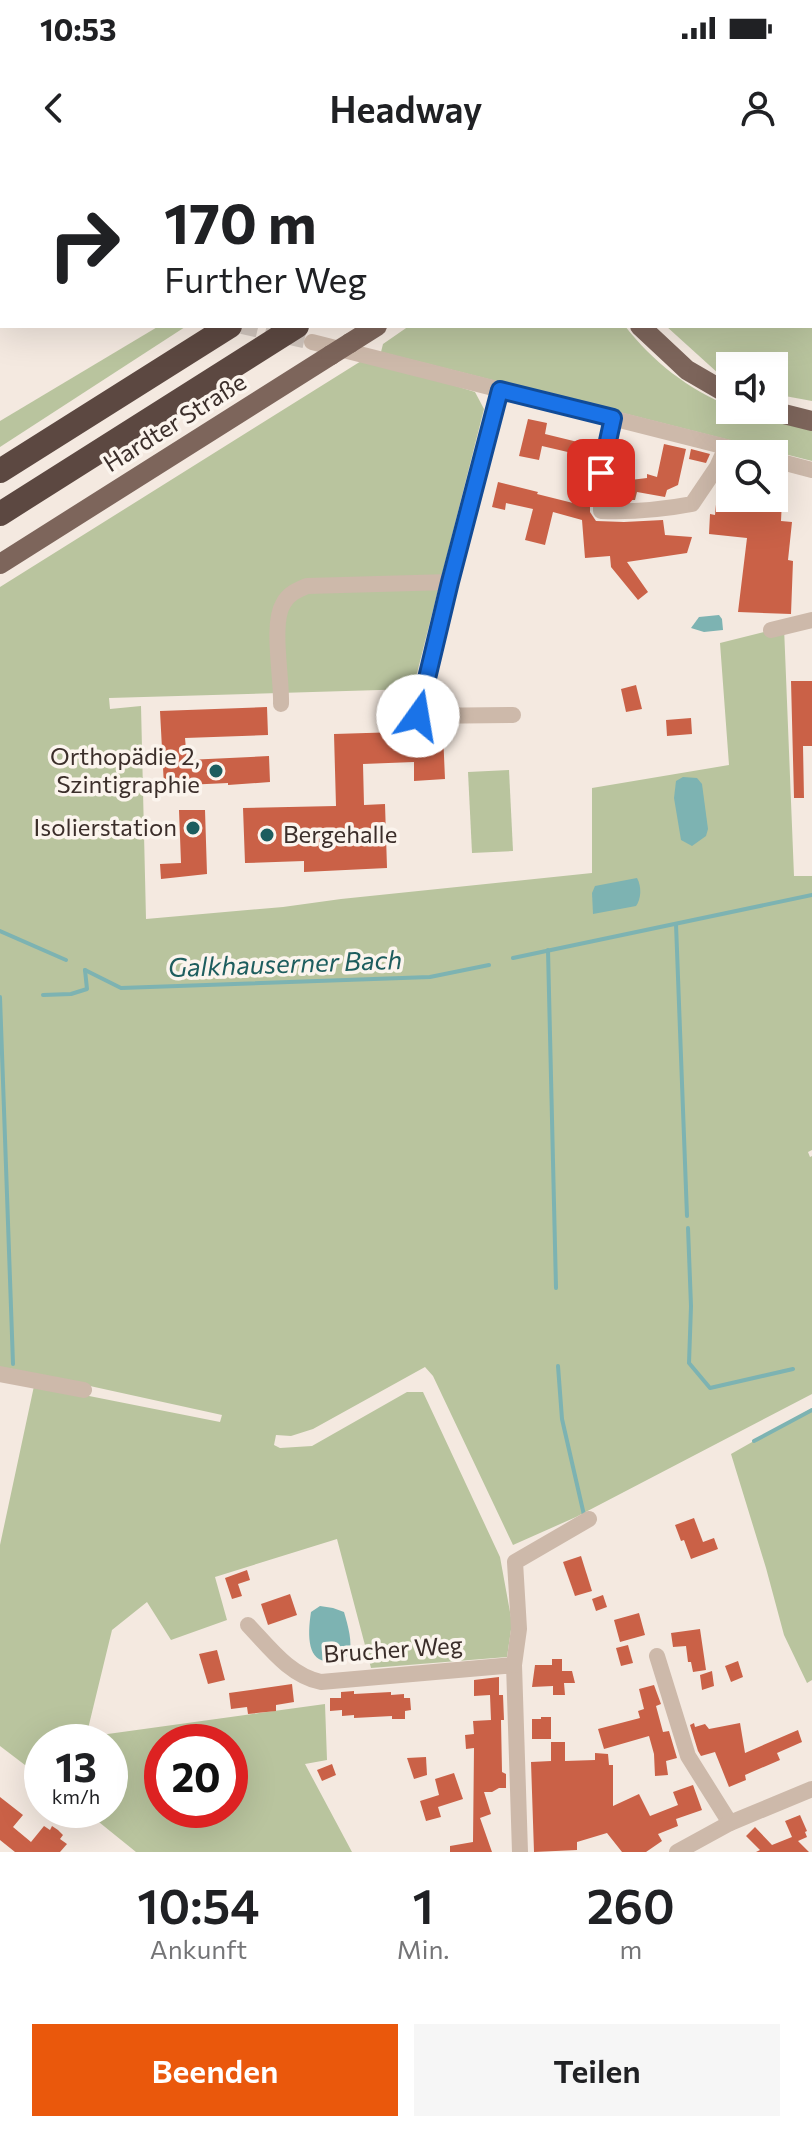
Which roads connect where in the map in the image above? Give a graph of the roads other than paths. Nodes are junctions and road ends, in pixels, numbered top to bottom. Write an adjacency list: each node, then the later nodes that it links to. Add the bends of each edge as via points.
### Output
1 (227, 328): 16 (highway)
2 (374, 328): 18 (main road, Hardter Straße, bridge)
3 (642, 328): 6 (main road)
4 (649, 328): 6 (main road)
5 (304, 334): 8 (street); 17 (highway)
6 (664, 350): 7 (main road)
7 (716, 387)
8 (500, 390): 10 (street); 19 (street)
9 (788, 415): 11 (main road)
10 (613, 418): 12 (street); 14 (street, via 601,473 601,511 692,504)
11 (812, 421)
12 (716, 444)
13 (788, 464): 15 (street)
14 (716, 468)
15 (812, 470)
16 (0, 471)
17 (0, 514)
18 (0, 564)
19 (450, 582): 22 (street, via 307,586 293,591 278,618); 23 (street, via 418,716)
20 (812, 620): 21 (street)
21 (771, 630)
22 (281, 704)
23 (513, 715)
24 (0, 1374): 25 (street)
25 (84, 1390)
26 (589, 1519): 29 (street, via 515,1562 519,1629)
27 (248, 1625): 29 (street, Brucher Weg, via 292,1669 321,1682)
28 (657, 1656): 31 (street, via 688,1756)
29 (514, 1665): 32 (street)
30 (812, 1789): 31 (street)
31 (730, 1823): 33 (street)
32 (520, 1852)
33 (677, 1852)

